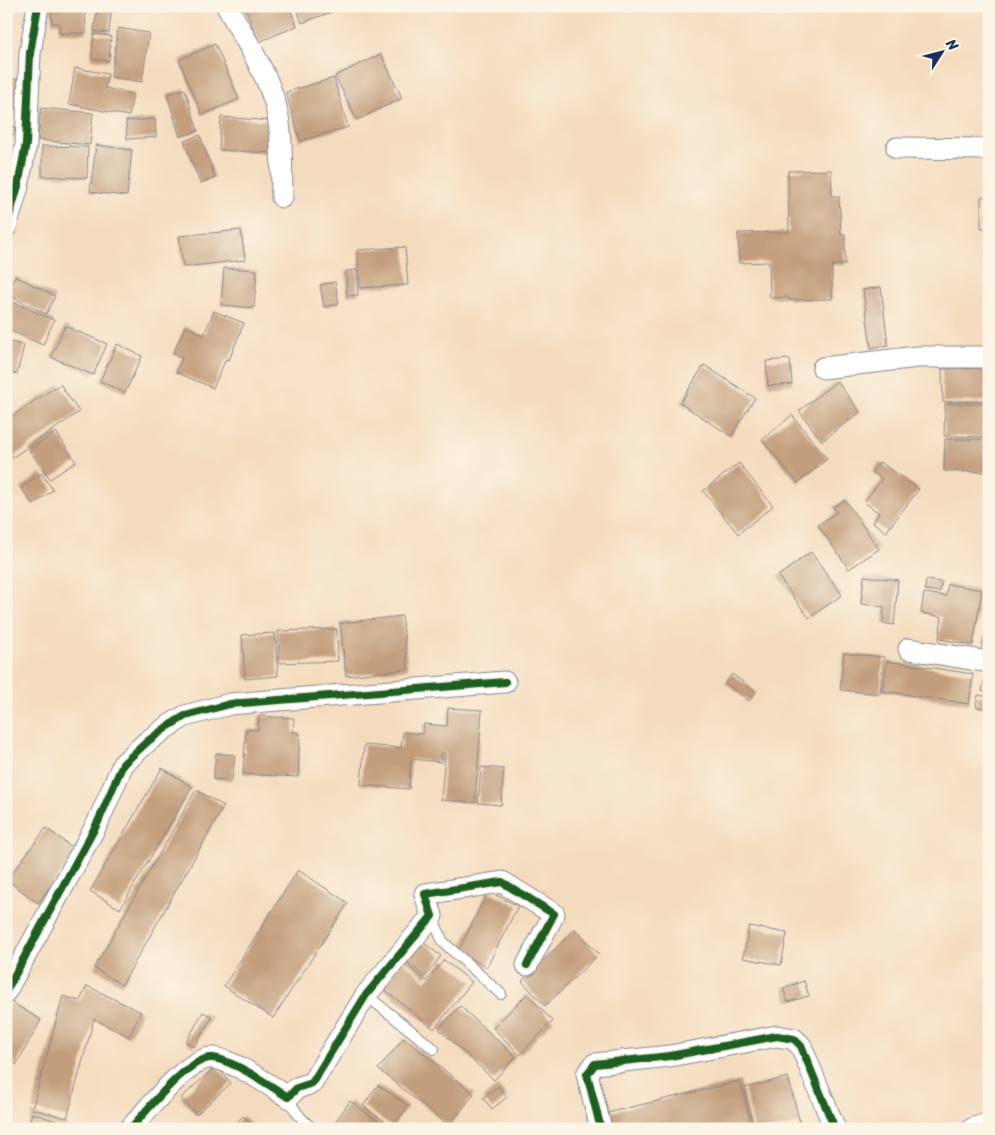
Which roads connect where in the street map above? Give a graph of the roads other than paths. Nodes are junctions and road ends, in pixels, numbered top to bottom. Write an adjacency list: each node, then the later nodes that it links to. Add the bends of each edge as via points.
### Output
1 (38, 6): 6 (street, via 30,53 26,144)
2 (227, 6): 5 (street, via 272,92 280,132)
3 (897, 148): 4 (street)
4 (989, 149)
5 (282, 197)
6 (6, 226)
7 (989, 357): 8 (street, via 917,357)
8 (823, 368)
9 (909, 649): 10 (street)
10 (989, 662)
11 (505, 682): 14 (street, via 230,704 185,716 167,727 123,764 98,822)
12 (432, 916): 13 (street, via 425,894 502,882 554,914); 15 (lane, via 443,942); 16 (street)
13 (527, 965)
14 (6, 991)
15 (501, 994)
16 (366, 995): 17 (lane); 18 (street, via 312,1083 297,1088)
17 (434, 1049)
18 (288, 1097): 20 (street, via 232,1064 212,1058 183,1072); 21 (lane, via 300,1118)
19 (989, 1124): 24 (street)
20 (130, 1129)
21 (313, 1129)
22 (601, 1129): 23 (street, via 587,1074 595,1064 670,1056 777,1036 794,1039 801,1046)
23 (835, 1129)
24 (972, 1129)

